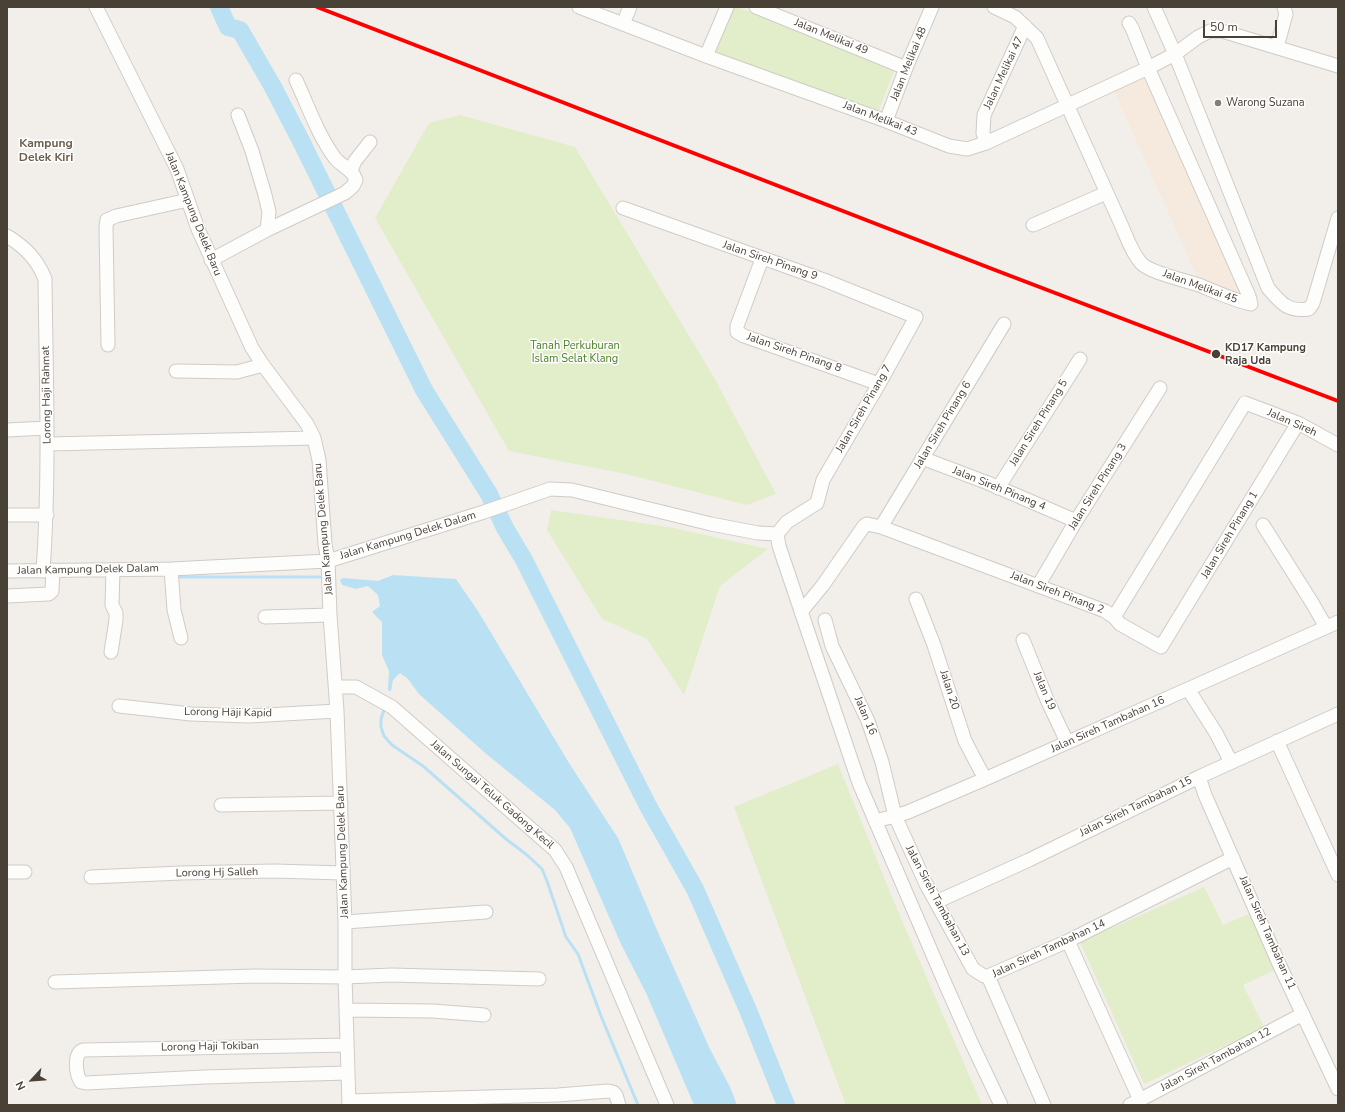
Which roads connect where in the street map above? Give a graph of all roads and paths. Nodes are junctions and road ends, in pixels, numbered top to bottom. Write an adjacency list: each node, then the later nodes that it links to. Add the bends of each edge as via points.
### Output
1 (96, 7): 27 (street, Jalan Kampung Delek Baru, via 177,169)
2 (578, 7): 11 (street, Jalan Melikai 43)
3 (630, 7): 11 (street)
4 (727, 7): 15 (street)
5 (756, 7): 17 (street, Jalan Melikai 49)
6 (932, 7): 17 (street, Jalan Melikai 48)
7 (994, 7): 12 (street, Jalan Melikai 45, via 1015,17)
8 (1154, 7): 14 (street)
9 (1284, 7): 13 (street, via 1286,14)
10 (1129, 23): 18 (street, Jalan Melikai 45)
11 (623, 24): 15 (street, Jalan Melikai 43)
12 (1025, 26): 20 (street, Jalan Melikai 45, via 1037,38); 24 (street, Jalan Melikai 47, via 984,115 983,133)
13 (1277, 47): 14 (street, Jalan Melikai 43, via 1222,31 1210,31); 16 (street, Jalan Melikai 43)
14 (1175, 54): 18 (street, Jalan Melikai 43); 29 (street, via 1268,288 1283,304 1297,310 1308,309 1313,303)
15 (706, 56): 22 (street, Jalan Melikai 43)
16 (1338, 66)
17 (906, 68): 22 (street, Jalan Melikai 48)
18 (1148, 68): 20 (street, Jalan Melikai 43); 26 (street, Jalan Melikai 45, via 1251,304 1151,269 1142,263)
19 (296, 80): 25 (street, via 318,129 336,159)
20 (1067, 106): 24 (street, Jalan Melikai 43); 26 (street, Jalan Melikai 45)
21 (238, 114): 31 (street, via 265,195 269,212)
22 (886, 120): 24 (street, Jalan Melikai 43, via 949,146 967,149)
23 (370, 142): 25 (street)
24 (986, 143)
25 (351, 170): 31 (street, via 356,180 345,193)
26 (1106, 193): 30 (street)
27 (188, 200): 34 (street, Jalan Kampung Delek Baru); 37 (street, via 107,220)
28 (623, 208): 33 (street, Jalan Sireh Pinang 9)
29 (1338, 218)
30 (1032, 225)
31 (267, 230): 34 (street)
32 (7, 236): 45 (street, Lorong Haji Rahmat, via 35,259 45,278)
33 (762, 259): 35 (street, Jalan Sireh Pinang 9, via 824,280); 41 (street, Jalan Sireh Pinang 8, via 737,332)
34 (211, 260): 39 (street, Jalan Kampung Delek Baru, via 252,348)
35 (916, 317): 41 (street, Jalan Sireh Pinang 7)
36 (1004, 324): 50 (street, Jalan Sireh Pinang 6)
37 (108, 345)
38 (1080, 359): 51 (street, Jalan Sireh Pinang 5)
39 (263, 365): 40 (street, via 238,372); 47 (street, Jalan Kampung Delek Baru, via 307,424)
40 (176, 371)
41 (879, 384): 57 (street, Jalan Sireh Pinang 7, via 824,480 817,503 787,522)
42 (1160, 388): 54 (street, Jalan Sireh Pinang 3)
43 (1245, 403): 44 (street, Jalan Sireh); 69 (street, Jalan Sireh Pinang 2)
44 (1298, 423): 49 (street, Jalan Sireh); 69 (street, Jalan Sireh Pinang 1, via 1161,647 1120,624)
45 (47, 428): 46 (street); 48 (street, Lorong Haji Rahmat)
46 (7, 430)
47 (314, 438): 48 (street); 58 (street, Jalan Kampung Delek Baru, via 319,460)
48 (48, 444): 52 (street, Lorong Haji Rahmat)
49 (1338, 445)
50 (922, 458): 51 (street, Jalan Sireh Pinang 4); 56 (street, Jalan Sireh Pinang 6)
51 (998, 488): 54 (street, Jalan Sireh Pinang 4)
52 (47, 515): 53 (street); 61 (street, Lorong Haji Rahmat)
53 (7, 516)
54 (1076, 521): 63 (street, Jalan Sireh Pinang 3)
55 (1263, 525): 71 (street, via 1311,601)
56 (881, 527): 63 (street, Jalan Sireh Pinang 2); 66 (street, Jalan Sireh Pinang 2, via 867,524 864,526)
57 (777, 534): 58 (street, Jalan Kampung Delek Dalam, via 712,524 572,490 550,489); 66 (street)
58 (328, 561): 62 (street, Jalan Kampung Delek Dalam); 67 (street, Jalan Kampung Delek Baru)
59 (113, 570): 61 (street, Jalan Kampung Delek Dalam); 62 (street, Jalan Kampung Delek Dalam); 74 (street, via 112,605 116,620)
60 (7, 571): 61 (street, Jalan Kampung Delek Dalam)
61 (50, 575): 64 (street, via 52,591 49,594)
62 (171, 580): 72 (street, via 174,610)
63 (1038, 586): 69 (street, Jalan Sireh Pinang 2, via 1105,611)
64 (7, 596)
65 (916, 599): 84 (street, Jalan 20, via 934,645 965,741)
66 (801, 612): 88 (street, via 849,757)
67 (330, 615): 68 (street); 75 (street, Jalan Kampung Delek Baru)
68 (265, 617)
69 (1114, 617)
70 (825, 620): 87 (street, Jalan 16, via 832,646 868,720 882,762)
71 (1332, 625): 76 (street, Jalan Sireh Tambahan 16)
72 (181, 638)
73 (1023, 640): 81 (street, Jalan 19)
74 (111, 652)
75 (336, 687): 78 (street, Jalan Kampung Delek Baru); 112 (street, Jalan Sungai Teluk Gadong Kecil, via 356,687 392,707 555,850 566,867)
76 (1188, 690): 81 (street, Jalan Sireh Tambahan 16); 82 (street)
77 (119, 706): 78 (street, Lorong Haji Kapid, via 191,714 249,716)
78 (337, 711): 85 (street, Jalan Kampung Delek Baru)
79 (1338, 714): 80 (street, Jalan Sireh Tambahan 15)
80 (1277, 741): 82 (street, Jalan Sireh Tambahan 15); 93 (street)
81 (1067, 742): 84 (street, Jalan Sireh Tambahan 16)
82 (1231, 762): 83 (street, Jalan Sireh Tambahan 15)
83 (1199, 776): 89 (street, Jalan Sireh Tambahan 11); 95 (street, Jalan Sireh Tambahan 15, via 1029,860)
84 (985, 779): 87 (street, Jalan Sireh Tambahan 16)
85 (341, 803): 86 (street); 92 (street, Jalan Kampung Delek Baru)
86 (221, 805)
87 (895, 816): 88 (street, Jalan Sireh Tambahan 16); 95 (street, Jalan Sireh Tambahan 13)
88 (875, 821): 113 (street, via 906,896)
89 (1233, 858): 98 (street, Jalan Sireh Tambahan 14); 104 (street, Jalan Sireh Tambahan 11)
90 (7, 872): 91 (street)
91 (26, 872)
92 (344, 873): 94 (street, Lorong Hj Salleh, via 274,871); 97 (street, Jalan Kampung Delek Baru)
93 (1338, 875)
94 (91, 878)
95 (936, 902): 99 (street, Jalan Sireh Tambahan 13, via 973,969)
96 (486, 912): 97 (street)
97 (345, 922): 100 (street, Jalan Kampung Delek Baru)
98 (1068, 941): 99 (street, Jalan Sireh Tambahan 14); 109 (street)
99 (988, 976): 114 (street, Jalan Sireh Tambahan 14)
100 (345, 977): 101 (street, via 392,975); 102 (street, via 255,976); 103 (street, Jalan Kampung Delek Baru)
101 (539, 979)
102 (56, 982)
103 (346, 1010): 105 (street, via 433,1011); 106 (street, Jalan Kampung Delek Baru)
104 (1303, 1014): 108 (street, Jalan Sireh Tambahan 11); 109 (street, Jalan Sireh Tambahan 12)
105 (484, 1015)
106 (347, 1045): 107 (street, Jalan Kampung Delek Baru); 107 (street, Lorong Haji Tokiban, via 83,1050 76,1056 78,1078 86,1083)
107 (348, 1073): 110 (street, Jalan Kampung Delek Baru)
108 (1338, 1089)
109 (1135, 1102)
110 (349, 1103): 111 (street, via 608,1091 616,1095)
111 (619, 1105)
112 (667, 1105)
113 (1001, 1105)
114 (1044, 1105)

